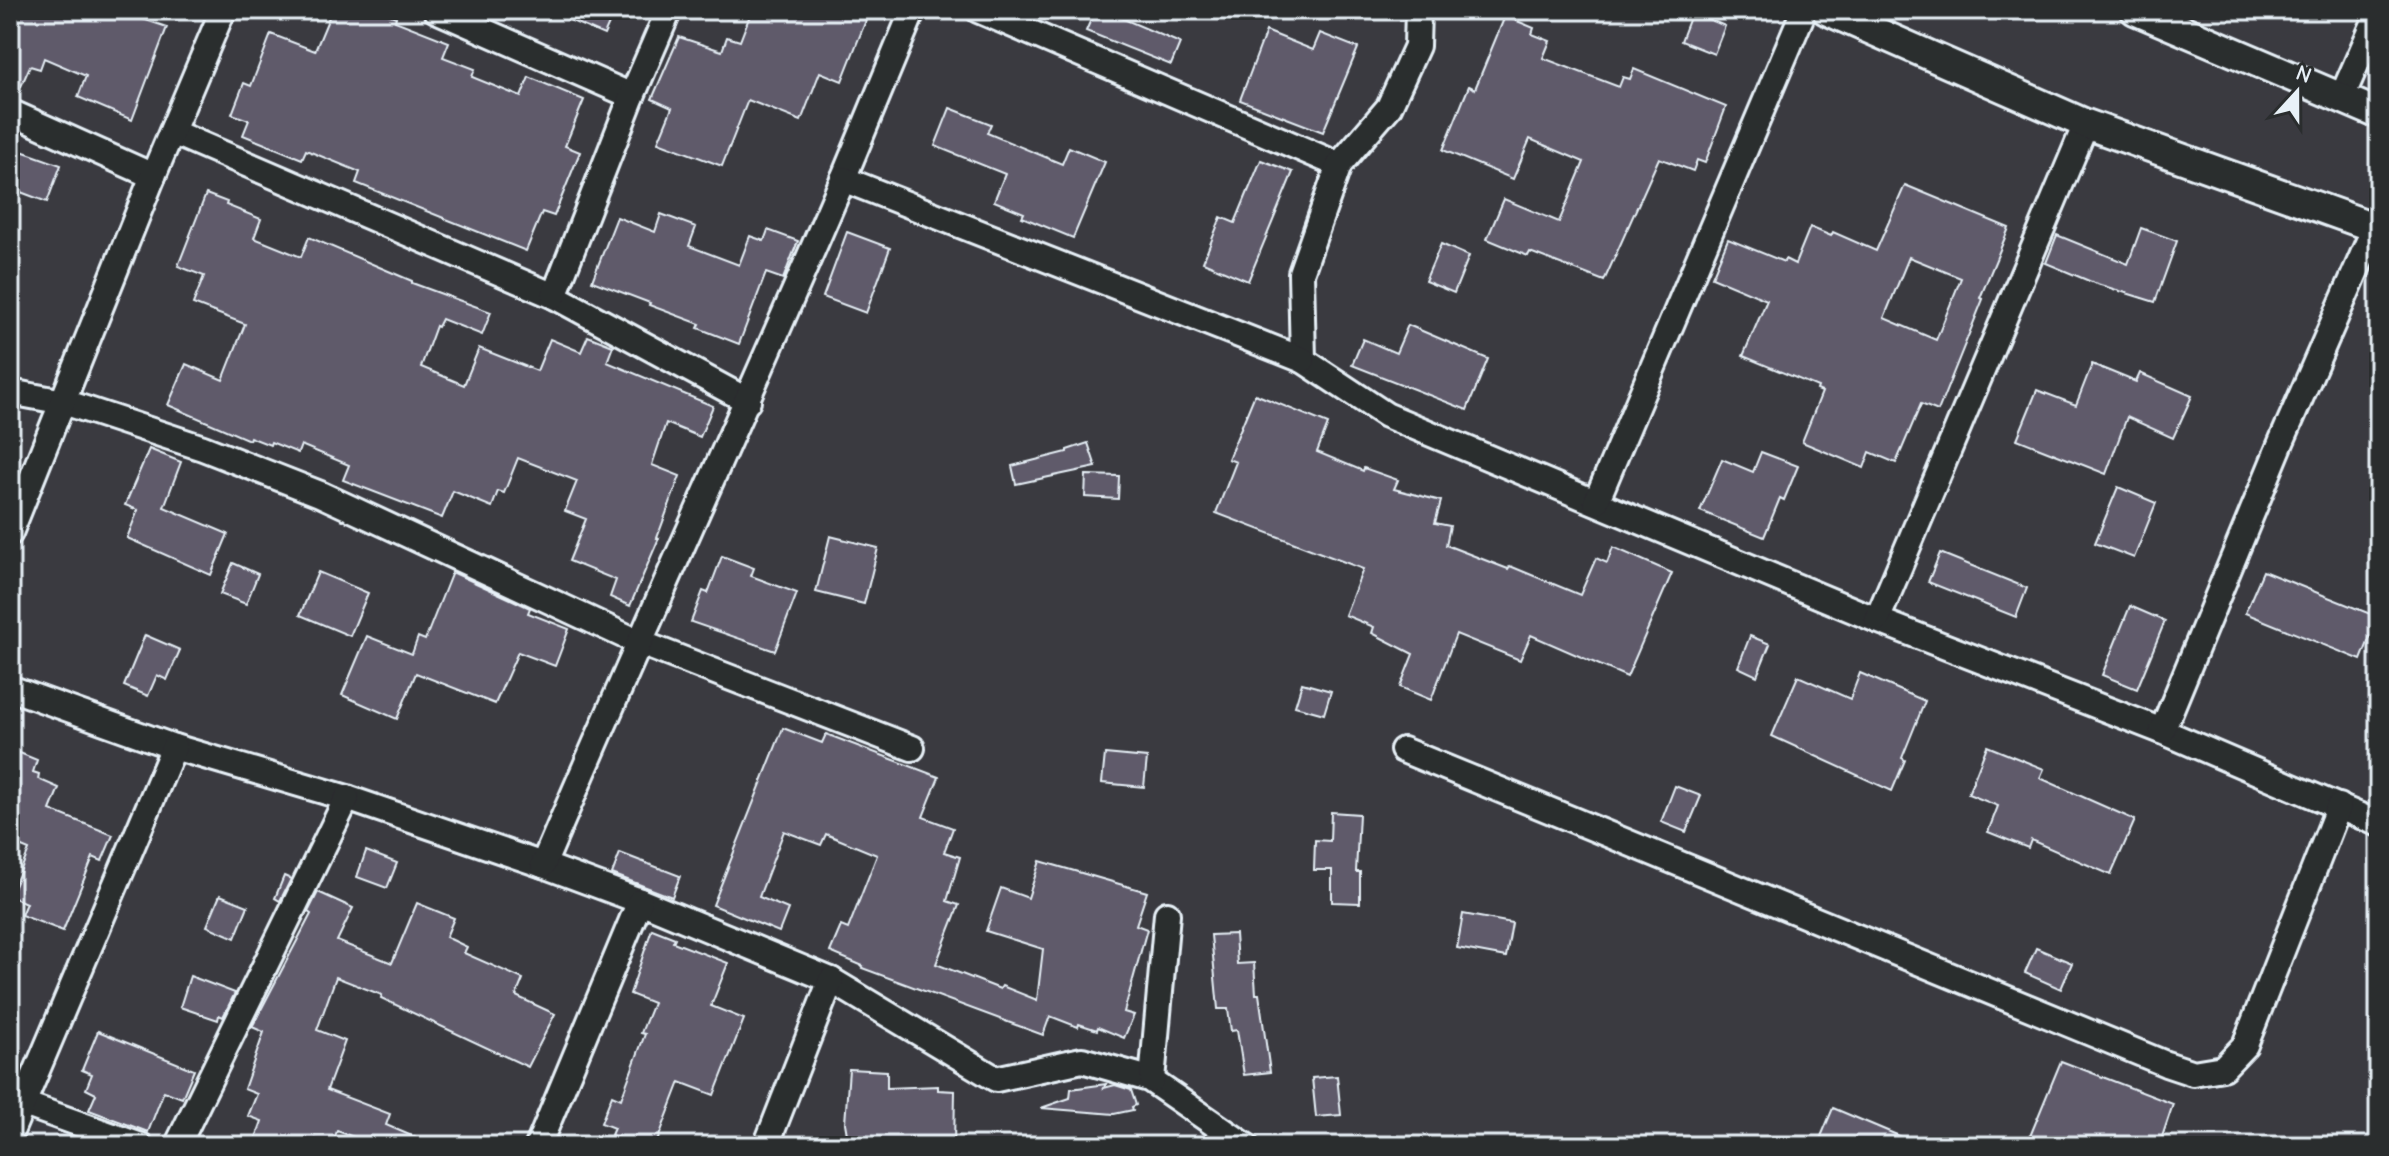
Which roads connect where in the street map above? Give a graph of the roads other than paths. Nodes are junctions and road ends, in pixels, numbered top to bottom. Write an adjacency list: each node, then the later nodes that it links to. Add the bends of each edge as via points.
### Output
1 (223, 10): 16 (street)
2 (436, 10): 11 (street)
3 (669, 10): 11 (street)
4 (913, 10): 19 (street)
5 (978, 10): 17 (street)
6 (1418, 10): 17 (street, via 1417,46 1389,107)
7 (1804, 10): 26 (street)
8 (1826, 10): 15 (street)
9 (2135, 10): 12 (street)
10 (2379, 12): 12 (street)
11 (632, 96): 21 (street)
12 (2341, 99): 14 (street)
13 (10, 112): 18 (street)
14 (2379, 114)
15 (2086, 124): 20 (street); 28 (street)
16 (172, 132): 18 (street); 21 (street)
17 (1339, 165): 22 (street, via 1301,273)
18 (153, 176): 25 (street)
19 (843, 179): 22 (street); 24 (street)
20 (2377, 228): 31 (street, via 2282,440)
21 (554, 296): 24 (street)
22 (1303, 360): 26 (street, via 1386,415)
23 (10, 392): 25 (street)
24 (748, 401): 29 (street)
25 (64, 402): 27 (street); 29 (street, via 320,494)
26 (1596, 502): 28 (street)
27 (10, 533)
28 (1877, 620): 31 (street)
29 (638, 642): 33 (street); 38 (street)
30 (10, 688): 32 (street)
31 (2162, 731): 36 (street)
32 (174, 747): 35 (street); 43 (street)
33 (912, 748)
34 (1403, 750): 36 (street, via 2193,1073 2223,1068 2245,1045)
35 (347, 798): 38 (street); 46 (street)
36 (2339, 806): 37 (street)
37 (2379, 824)
38 (543, 865): 39 (street)
39 (640, 901): 41 (street); 47 (street)
40 (1167, 914): 42 (street)
41 (831, 980): 42 (street, via 996,1079 1082,1060); 48 (street)
42 (1152, 1080): 49 (street)
43 (24, 1104): 44 (street); 45 (street)
44 (10, 1134)
45 (141, 1146)
46 (177, 1146)
47 (538, 1146)
48 (766, 1146)
49 (1246, 1146)

